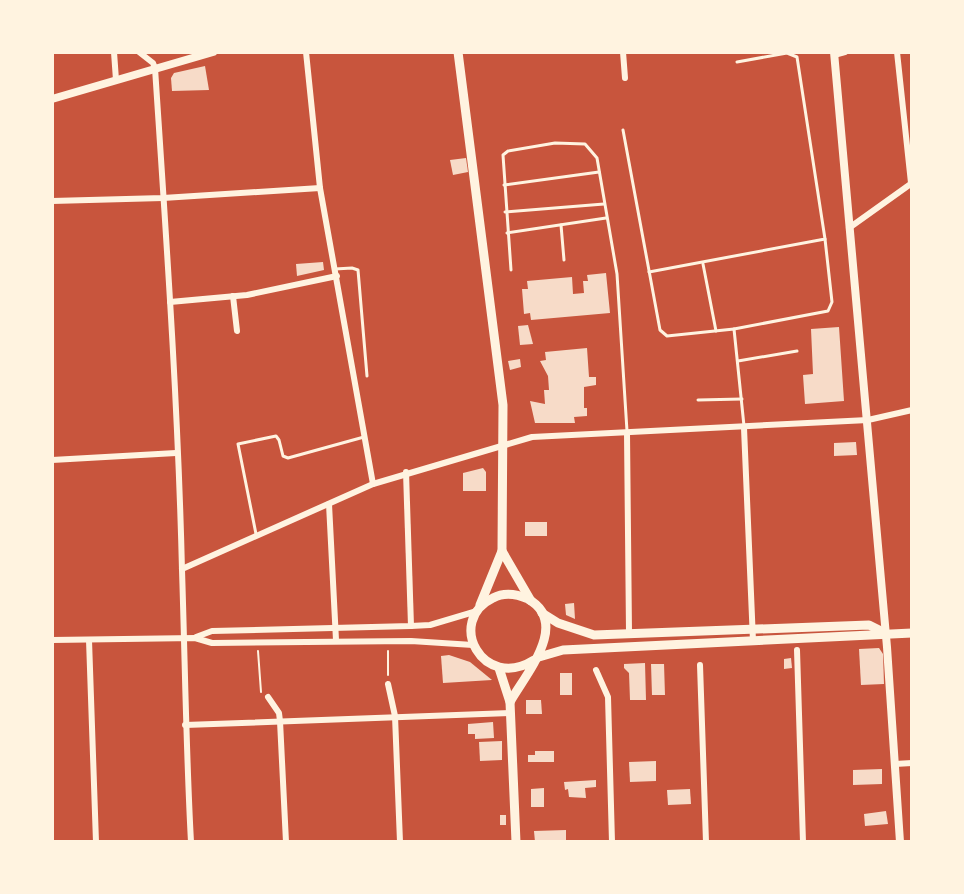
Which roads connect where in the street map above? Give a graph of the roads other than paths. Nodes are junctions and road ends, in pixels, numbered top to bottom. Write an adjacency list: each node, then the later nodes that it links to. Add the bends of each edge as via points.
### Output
1 (114, 52): 14 (street)
2 (140, 52): 12 (street)
3 (213, 52): 9 (street)
4 (306, 52): 20 (street)
5 (458, 52): 50 (main road, via 502,405)
6 (622, 52): 13 (street)
7 (845, 52): 10 (street)
8 (897, 52): 18 (street)
9 (203, 54): 12 (street)
10 (834, 54): 27 (street)
11 (737, 62): 29 (lane, via 787,53 797,57)
12 (155, 68): 14 (street); 21 (street)
13 (625, 78)
14 (116, 80): 15 (street)
15 (52, 99)
16 (623, 130): 34 (lane)
17 (599, 172): 19 (lane); 19 (lane, via 597,158 585,144 555,143 508,150 502,161); 23 (lane)
18 (911, 183): 27 (street)
19 (504, 185): 24 (lane)
20 (320, 188): 21 (street); 33 (street)
21 (163, 198): 22 (street); 36 (street)
22 (52, 201)
23 (604, 204): 24 (lane); 25 (lane)
24 (505, 212): 28 (lane)
25 (607, 218): 26 (lane); 48 (lane, via 617,274)
26 (561, 225): 28 (lane); 30 (lane)
27 (848, 228): 46 (street)
28 (507, 233): 32 (lane)
29 (825, 239): 31 (lane); 37 (lane, via 832,302 828,311)
30 (564, 260)
31 (703, 264): 34 (lane); 39 (lane)
32 (511, 270)
33 (336, 272): 35 (street); 42 (lane, via 358,270); 49 (street)
34 (649, 272): 39 (lane, via 662,335)
35 (233, 297): 36 (street); 38 (street)
36 (170, 302): 51 (street)
37 (734, 329): 39 (lane); 41 (lane)
38 (237, 331)
39 (716, 331)
40 (797, 351): 41 (lane)
41 (738, 361): 43 (lane)
42 (367, 376)
43 (742, 399): 44 (lane); 47 (lane)
44 (698, 400)
45 (912, 410): 46 (street)
46 (867, 420): 47 (street); 66 (street)
47 (744, 428): 48 (street); 63 (street)
48 (627, 433): 50 (street, via 540,436); 65 (street)
49 (364, 437): 54 (street); 56 (lane, via 288,458 282,456 276,436 238,444)
50 (502, 446): 53 (street); 57 (main road)
51 (176, 453): 52 (street); 58 (street)
52 (52, 460)
53 (406, 472): 54 (street); 62 (street)
54 (373, 484): 55 (street)
55 (329, 504): 56 (street); 64 (street)
56 (256, 534): 58 (street)
57 (502, 551): 59 (main road); 60 (main road)
58 (182, 568): 68 (street)
59 (531, 601): 60 (main road, via 507,594 495,596); 61 (main road)
60 (479, 608): 62 (street, via 430,625); 74 (main road, via 472,622)
61 (542, 613): 65 (main road, via 585,633); 76 (main road, via 547,632)
62 (411, 626): 64 (street)
63 (753, 628): 65 (main road); 66 (main road, via 869,625); 73 (street)
64 (336, 629): 69 (street, via 212,631); 72 (street)
65 (629, 632)
66 (885, 633): 67 (main road); 73 (main road); 88 (street)
67 (912, 633)
68 (183, 638): 69 (street); 71 (street); 86 (street)
69 (195, 638): 72 (street, via 212,643)
70 (52, 640): 71 (street)
71 (89, 640): 89 (street)
72 (336, 640): 74 (street)
73 (753, 641): 76 (main road, via 563,650)
74 (473, 645): 78 (main road, via 488,663)
75 (797, 650): 96 (street)
76 (536, 658): 78 (main road, via 523,666); 82 (main road)
77 (700, 665): 95 (street)
78 (499, 668): 82 (main road)
79 (596, 670): 94 (street, via 608,697)
80 (388, 684): 84 (street)
81 (268, 697): 85 (street)
82 (510, 702): 83 (main road)
83 (510, 713): 84 (street); 93 (main road)
84 (395, 716): 85 (street); 92 (street)
85 (280, 721): 86 (street); 91 (street)
86 (185, 725): 90 (street)
87 (912, 763): 88 (street)
88 (895, 764): 97 (street)
89 (96, 842)
90 (191, 842)
91 (286, 842)
92 (400, 842)
93 (516, 842)
94 (612, 842)
95 (706, 842)
96 (803, 842)
97 (900, 842)

